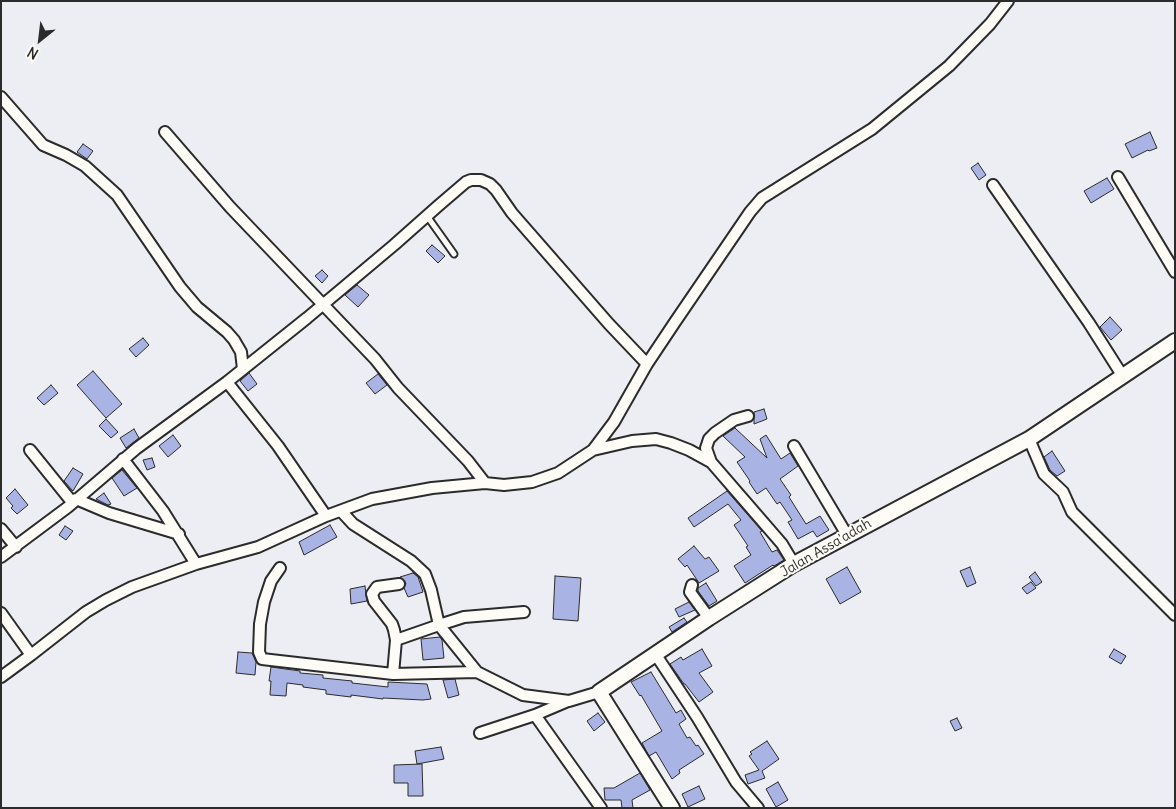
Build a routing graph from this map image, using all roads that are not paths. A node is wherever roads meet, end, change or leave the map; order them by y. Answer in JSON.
{"nodes":[{"id":1,"x":1008,"y":1,"type":"edge"},
{"id":2,"x":1,"y":97,"type":"edge"},
{"id":3,"x":165,"y":132,"type":"dead end"},
{"id":4,"x":1118,"y":177,"type":"dead end"},
{"id":5,"x":993,"y":185,"type":"dead end"},
{"id":6,"x":427,"y":216,"type":"junction"},
{"id":7,"x":454,"y":254,"type":"dead end"},
{"id":8,"x":1175,"y":272,"type":"edge"},
{"id":9,"x":322,"y":305,"type":"junction"},
{"id":10,"x":1175,"y":341,"type":"edge"},
{"id":11,"x":647,"y":364,"type":"junction"},
{"id":12,"x":243,"y":369,"type":"junction"},
{"id":13,"x":1122,"y":375,"type":"junction"},
{"id":14,"x":227,"y":382,"type":"junction"},
{"id":15,"x":748,"y":416,"type":"dead end"},
{"id":16,"x":1029,"y":440,"type":"junction"},
{"id":17,"x":794,"y":446,"type":"dead end"},
{"id":18,"x":30,"y":450,"type":"dead end"},
{"id":19,"x":593,"y":450,"type":"junction"},
{"id":20,"x":123,"y":460,"type":"junction"},
{"id":21,"x":710,"y":462,"type":"junction"},
{"id":22,"x":485,"y":483,"type":"junction"},
{"id":23,"x":74,"y":501,"type":"junction"},
{"id":24,"x":342,"y":511,"type":"junction"},
{"id":25,"x":326,"y":516,"type":"junction"},
{"id":26,"x":1,"y":529,"type":"edge"},
{"id":27,"x":179,"y":534,"type":"junction"},
{"id":28,"x":847,"y":535,"type":"junction"},
{"id":29,"x":16,"y":547,"type":"junction"},
{"id":30,"x":1,"y":557,"type":"edge"},
{"id":31,"x":196,"y":564,"type":"junction"},
{"id":32,"x":794,"y":564,"type":"junction"},
{"id":33,"x":280,"y":568,"type":"dead end"},
{"id":34,"x":399,"y":584,"type":"dead end"},
{"id":35,"x":692,"y":585,"type":"dead end"},
{"id":36,"x":524,"y":612,"type":"dead end"},
{"id":37,"x":1,"y":613,"type":"edge"},
{"id":38,"x":1175,"y":615,"type":"edge"},
{"id":39,"x":709,"y":618,"type":"junction"},
{"id":40,"x":440,"y":625,"type":"junction"},
{"id":41,"x":396,"y":640,"type":"junction"},
{"id":42,"x":31,"y":655,"type":"junction"},
{"id":43,"x":656,"y":655,"type":"junction"},
{"id":44,"x":478,"y":672,"type":"junction"},
{"id":45,"x":393,"y":674,"type":"junction"},
{"id":46,"x":1,"y":677,"type":"edge"},
{"id":47,"x":599,"y":692,"type":"junction"},
{"id":48,"x":568,"y":701,"type":"junction"},
{"id":49,"x":535,"y":716,"type":"junction"},
{"id":50,"x":480,"y":733,"type":"dead end"},
{"id":51,"x":601,"y":808,"type":"edge"},
{"id":52,"x":672,"y":808,"type":"edge"},
{"id":53,"x":758,"y":808,"type":"edge"}],
"edges":[{"from":1,"to":11,"type":"street"},
{"from":2,"to":12,"type":"street"},
{"from":3,"to":9,"type":"street"},
{"from":4,"to":8,"type":"street"},
{"from":5,"to":13,"type":"street"},
{"from":6,"to":7,"type":"lane"},
{"from":6,"to":9,"type":"street"},
{"from":6,"to":11,"type":"street"},
{"from":9,"to":12,"type":"street"},
{"from":9,"to":22,"type":"street"},
{"from":10,"to":13,"type":"street","name":"Jalan Assa'adah"},
{"from":11,"to":19,"type":"street"},
{"from":12,"to":14,"type":"street"},
{"from":13,"to":16,"type":"street","name":"Jalan Assa'adah"},
{"from":14,"to":20,"type":"street"},
{"from":14,"to":25,"type":"street"},
{"from":15,"to":21,"type":"street"},
{"from":16,"to":28,"type":"street","name":"Jalan Assa'adah"},
{"from":16,"to":38,"type":"street"},
{"from":17,"to":28,"type":"street"},
{"from":18,"to":23,"type":"street"},
{"from":19,"to":21,"type":"street"},
{"from":19,"to":22,"type":"street"},
{"from":20,"to":23,"type":"street"},
{"from":20,"to":27,"type":"street"},
{"from":21,"to":32,"type":"street"},
{"from":22,"to":24,"type":"street"},
{"from":23,"to":27,"type":"street"},
{"from":23,"to":29,"type":"street"},
{"from":24,"to":25,"type":"street"},
{"from":24,"to":40,"type":"street"},
{"from":25,"to":31,"type":"street"},
{"from":26,"to":29,"type":"street"},
{"from":27,"to":31,"type":"street"},
{"from":28,"to":32,"type":"street","name":"Jalan Assa'adah"},
{"from":29,"to":30,"type":"street"},
{"from":31,"to":42,"type":"street"},
{"from":32,"to":39,"type":"street","name":"Jalan Assa'adah"},
{"from":33,"to":45,"type":"street"},
{"from":34,"to":41,"type":"street"},
{"from":35,"to":39,"type":"street"},
{"from":36,"to":40,"type":"street"},
{"from":37,"to":42,"type":"street"},
{"from":39,"to":43,"type":"street","name":"Jalan Assa'adah"},
{"from":40,"to":41,"type":"street"},
{"from":40,"to":44,"type":"street"},
{"from":41,"to":45,"type":"street"},
{"from":42,"to":46,"type":"street"},
{"from":43,"to":47,"type":"street","name":"Jalan Assa'adah"},
{"from":43,"to":53,"type":"street"},
{"from":44,"to":45,"type":"street"},
{"from":44,"to":48,"type":"street"},
{"from":47,"to":48,"type":"street"},
{"from":47,"to":52,"type":"street"},
{"from":48,"to":49,"type":"street"},
{"from":49,"to":50,"type":"street"},
{"from":49,"to":51,"type":"street"}]}
